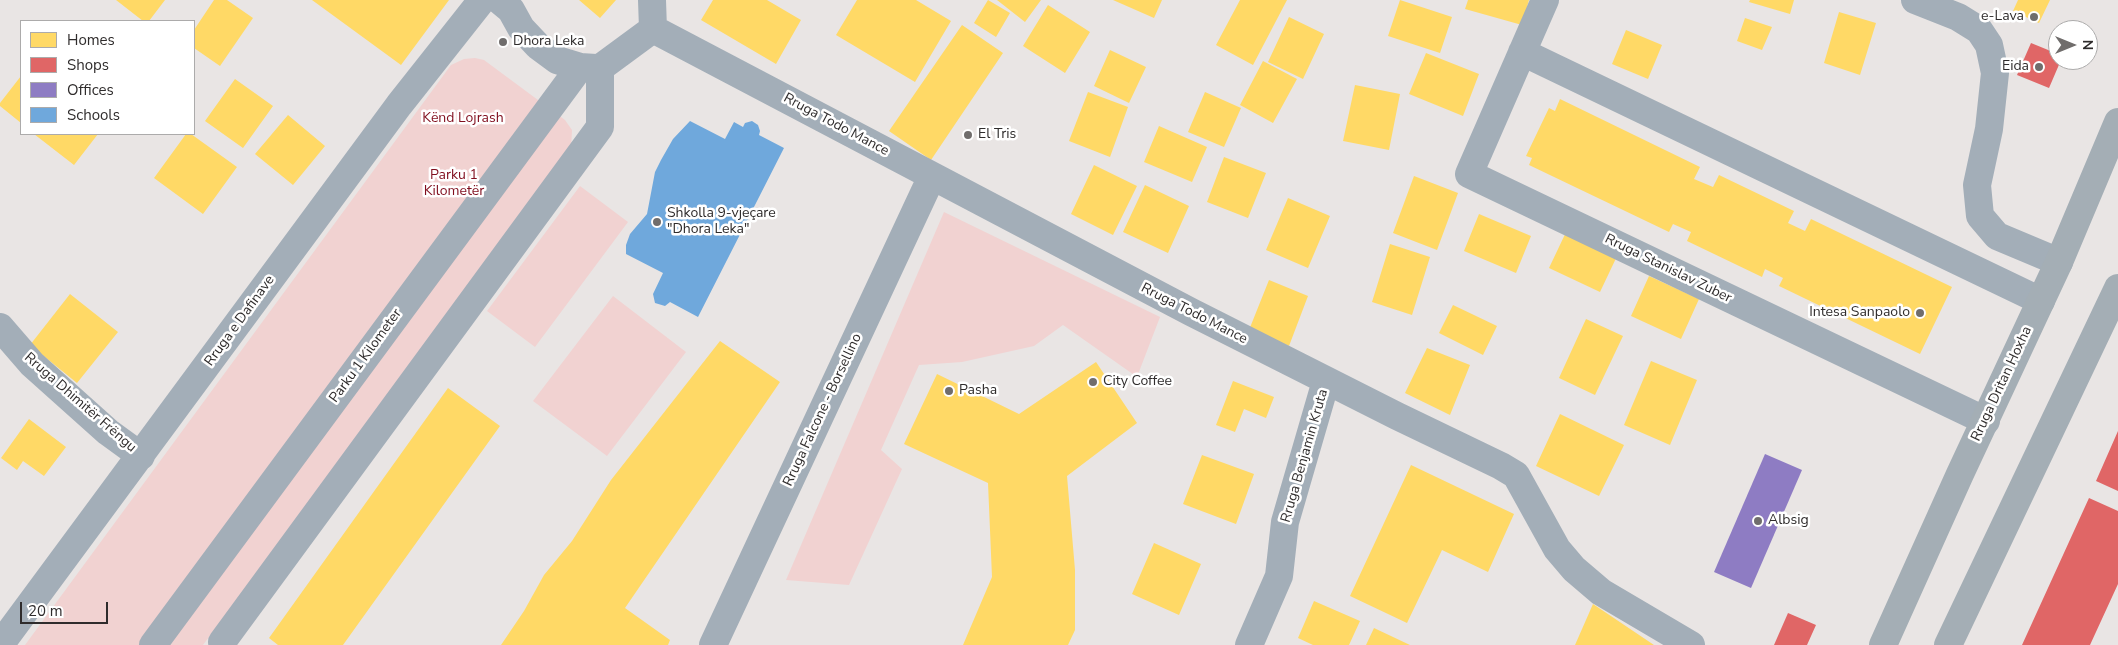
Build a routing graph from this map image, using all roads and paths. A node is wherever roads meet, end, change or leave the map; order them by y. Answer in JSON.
{"nodes":[{"id":1,"x":482,"y":0,"type":"edge"},
{"id":2,"x":499,"y":0,"type":"edge"},
{"id":3,"x":652,"y":0,"type":"edge"},
{"id":4,"x":1545,"y":0,"type":"edge"},
{"id":5,"x":1915,"y":0,"type":"edge"},
{"id":6,"x":653,"y":29,"type":"junction"},
{"id":7,"x":1522,"y":52,"type":"junction"},
{"id":8,"x":590,"y":68,"type":"junction"},
{"id":9,"x":2118,"y":122,"type":"edge"},
{"id":10,"x":932,"y":176,"type":"junction"},
{"id":11,"x":2059,"y":262,"type":"junction"},
{"id":12,"x":2116,"y":298,"type":"edge"},
{"id":13,"x":2041,"y":301,"type":"junction"},
{"id":14,"x":0,"y":327,"type":"edge"},
{"id":15,"x":1326,"y":381,"type":"junction"},
{"id":16,"x":1986,"y":421,"type":"junction"},
{"id":17,"x":140,"y":456,"type":"junction"},
{"id":18,"x":222,"y":642,"type":"dead end"},
{"id":19,"x":0,"y":645,"type":"edge"},
{"id":20,"x":153,"y":645,"type":"edge"},
{"id":21,"x":713,"y":645,"type":"edge"},
{"id":22,"x":1249,"y":645,"type":"edge"},
{"id":23,"x":1691,"y":645,"type":"edge"},
{"id":24,"x":1883,"y":645,"type":"edge"},
{"id":25,"x":1948,"y":645,"type":"edge"}],
"edges":[{"from":1,"to":17,"type":"street","name":"Rruga e Dafinave"},
{"from":2,"to":8,"type":"street"},
{"from":3,"to":6,"type":"street"},
{"from":4,"to":7,"type":"street","name":"Rruga Stanislav Zuber"},
{"from":5,"to":11,"type":"street"},
{"from":6,"to":8,"type":"street","name":"Parku 1 Kilometer"},
{"from":6,"to":10,"type":"street","name":"Rruga Todo Mance"},
{"from":7,"to":13,"type":"street"},
{"from":7,"to":16,"type":"street","name":"Rruga Stanislav Zuber"},
{"from":8,"to":18,"type":"street"},
{"from":8,"to":20,"type":"street","name":"Parku 1 Kilometer"},
{"from":9,"to":11,"type":"main road","name":"Rruga Dritan Hoxha"},
{"from":10,"to":15,"type":"street","name":"Rruga Todo Mance"},
{"from":10,"to":21,"type":"street","name":"Rruga Falcone - Borsellino"},
{"from":11,"to":13,"type":"main road","name":"Rruga Dritan Hoxha"},
{"from":12,"to":25,"type":"main road"},
{"from":13,"to":16,"type":"main road","name":"Rruga Dritan Hoxha"},
{"from":14,"to":17,"type":"street","name":"Rruga Dhimitër Frëngu"},
{"from":15,"to":22,"type":"street","name":"Rruga Benjamin Kruta"},
{"from":15,"to":23,"type":"street","name":"Rruga Todo Mance"},
{"from":16,"to":24,"type":"main road","name":"Rruga Dritan Hoxha"},
{"from":17,"to":19,"type":"street","name":"Rruga e Dafinave"}]}
